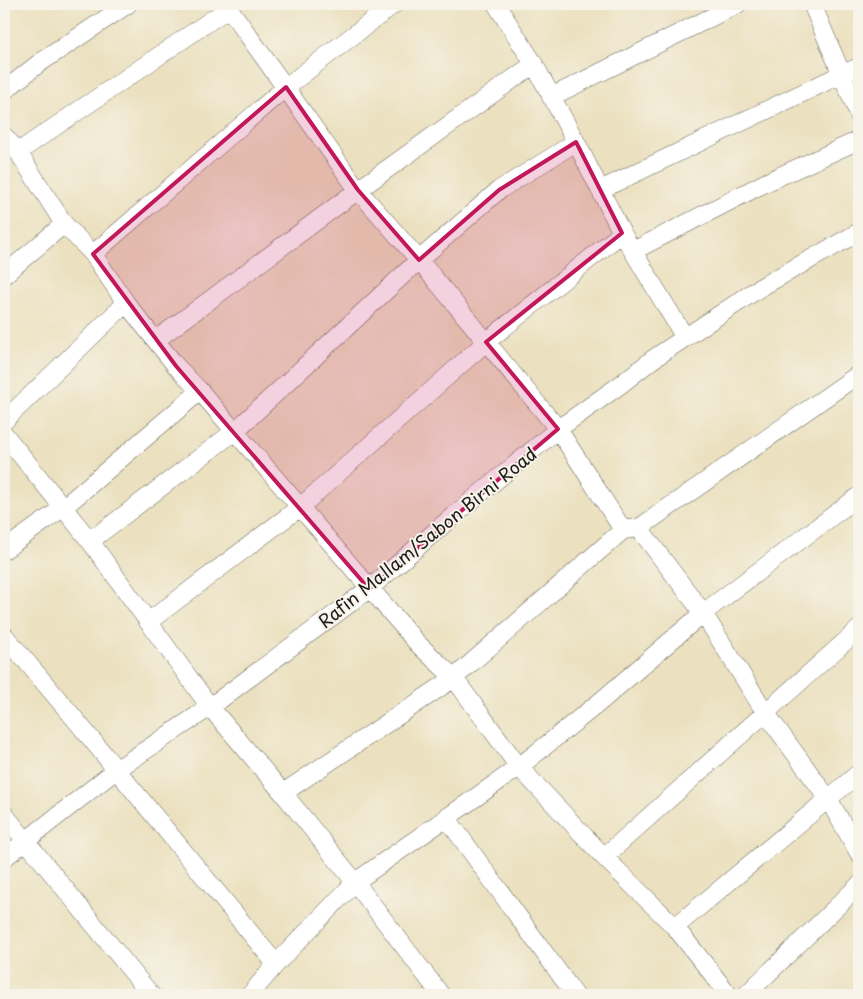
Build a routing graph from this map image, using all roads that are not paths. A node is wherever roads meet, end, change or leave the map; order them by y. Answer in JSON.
{"nodes":[{"id":1,"x":128,"y":4,"type":"edge"},
{"id":2,"x":394,"y":4,"type":"edge"},
{"id":3,"x":738,"y":4,"type":"edge"},
{"id":4,"x":812,"y":4,"type":"edge"},
{"id":5,"x":500,"y":5,"type":"edge"},
{"id":6,"x":227,"y":6,"type":"edge"},
{"id":7,"x":534,"y":64,"type":"junction"},
{"id":8,"x":859,"y":67,"type":"edge"},
{"id":9,"x":842,"y":74,"type":"junction"},
{"id":10,"x":286,"y":87,"type":"junction"},
{"id":11,"x":4,"y":91,"type":"edge"},
{"id":12,"x":551,"y":96,"type":"junction"},
{"id":13,"x":859,"y":114,"type":"edge"},
{"id":14,"x":4,"y":136,"type":"edge"},
{"id":15,"x":859,"y":140,"type":"edge"},
{"id":16,"x":576,"y":142,"type":"junction"},
{"id":17,"x":18,"y":152,"type":"junction"},
{"id":18,"x":358,"y":190,"type":"junction"},
{"id":19,"x":600,"y":190,"type":"junction"},
{"id":20,"x":64,"y":224,"type":"junction"},
{"id":21,"x":859,"y":232,"type":"edge"},
{"id":22,"x":622,"y":234,"type":"junction"},
{"id":23,"x":633,"y":251,"type":"junction"},
{"id":24,"x":93,"y":254,"type":"junction"},
{"id":25,"x":419,"y":260,"type":"junction"},
{"id":26,"x":4,"y":275,"type":"edge"},
{"id":27,"x":126,"y":303,"type":"junction"},
{"id":28,"x":684,"y":336,"type":"junction"},
{"id":29,"x":156,"y":340,"type":"junction"},
{"id":30,"x":486,"y":342,"type":"junction"},
{"id":31,"x":859,"y":374,"type":"edge"},
{"id":32,"x":200,"y":391,"type":"junction"},
{"id":33,"x":4,"y":421,"type":"edge"},
{"id":34,"x":558,"y":429,"type":"junction"},
{"id":35,"x":235,"y":431,"type":"junction"},
{"id":36,"x":4,"y":434,"type":"edge"},
{"id":37,"x":859,"y":496,"type":"edge"},
{"id":38,"x":64,"y":507,"type":"junction"},
{"id":39,"x":299,"y":508,"type":"junction"},
{"id":40,"x":631,"y":529,"type":"junction"},
{"id":41,"x":90,"y":541,"type":"junction"},
{"id":42,"x":4,"y":550,"type":"edge"},
{"id":43,"x":369,"y":588,"type":"junction"},
{"id":44,"x":702,"y":613,"type":"junction"},
{"id":45,"x":148,"y":622,"type":"junction"},
{"id":46,"x":859,"y":629,"type":"edge"},
{"id":47,"x":4,"y":635,"type":"edge"},
{"id":48,"x":454,"y":678,"type":"junction"},
{"id":49,"x":210,"y":707,"type":"junction"},
{"id":50,"x":765,"y":712,"type":"junction"},
{"id":51,"x":520,"y":767,"type":"junction"},
{"id":52,"x":116,"y":770,"type":"junction"},
{"id":53,"x":859,"y":773,"type":"edge"},
{"id":54,"x":283,"y":793,"type":"junction"},
{"id":55,"x":829,"y":800,"type":"junction"},
{"id":56,"x":4,"y":814,"type":"edge"},
{"id":57,"x":446,"y":818,"type":"junction"},
{"id":58,"x":25,"y":841,"type":"junction"},
{"id":59,"x":859,"y":853,"type":"edge"},
{"id":60,"x":604,"y":857,"type":"junction"},
{"id":61,"x":4,"y":858,"type":"edge"},
{"id":62,"x":355,"y":882,"type":"junction"},
{"id":63,"x":859,"y":885,"type":"edge"},
{"id":64,"x":675,"y":927,"type":"junction"},
{"id":65,"x":276,"y":964,"type":"junction"},
{"id":66,"x":253,"y":994,"type":"edge"},
{"id":67,"x":151,"y":995,"type":"edge"},
{"id":68,"x":441,"y":995,"type":"edge"},
{"id":69,"x":575,"y":995,"type":"edge"},
{"id":70,"x":729,"y":995,"type":"edge"},
{"id":71,"x":746,"y":995,"type":"edge"}],
"edges":[{"from":1,"to":11,"type":"street"},
{"from":2,"to":10,"type":"street"},
{"from":3,"to":12,"type":"street"},
{"from":4,"to":9,"type":"street"},
{"from":5,"to":7,"type":"street"},
{"from":6,"to":10,"type":"street"},
{"from":6,"to":17,"type":"street"},
{"from":7,"to":12,"type":"street"},
{"from":7,"to":18,"type":"street"},
{"from":8,"to":9,"type":"street"},
{"from":9,"to":13,"type":"street"},
{"from":9,"to":19,"type":"street"},
{"from":10,"to":18,"type":"street"},
{"from":10,"to":24,"type":"street"},
{"from":12,"to":16,"type":"street"},
{"from":14,"to":17,"type":"street"},
{"from":15,"to":23,"type":"street"},
{"from":16,"to":19,"type":"street"},
{"from":16,"to":25,"type":"street"},
{"from":17,"to":20,"type":"street"},
{"from":18,"to":25,"type":"street"},
{"from":18,"to":29,"type":"street"},
{"from":19,"to":22,"type":"street"},
{"from":20,"to":24,"type":"street"},
{"from":20,"to":26,"type":"street"},
{"from":21,"to":28,"type":"street","name":"Rafin Mallam/Sabon Birni Road"},
{"from":22,"to":23,"type":"street"},
{"from":22,"to":30,"type":"street"},
{"from":23,"to":28,"type":"street"},
{"from":24,"to":27,"type":"street"},
{"from":25,"to":30,"type":"street"},
{"from":25,"to":35,"type":"street"},
{"from":27,"to":29,"type":"street"},
{"from":27,"to":33,"type":"street"},
{"from":28,"to":34,"type":"street","name":"Rafin Mallam/Sabon Birni Road"},
{"from":29,"to":32,"type":"street"},
{"from":30,"to":34,"type":"street"},
{"from":30,"to":39,"type":"street"},
{"from":31,"to":40,"type":"street"},
{"from":32,"to":35,"type":"street"},
{"from":32,"to":38,"type":"street"},
{"from":34,"to":40,"type":"street"},
{"from":34,"to":43,"type":"street","name":"Rafin Mallam/Sabon Birni Road"},
{"from":35,"to":39,"type":"street"},
{"from":35,"to":41,"type":"street"},
{"from":36,"to":38,"type":"street"},
{"from":37,"to":44,"type":"street"},
{"from":38,"to":41,"type":"street"},
{"from":38,"to":42,"type":"street"},
{"from":39,"to":43,"type":"street"},
{"from":39,"to":45,"type":"street"},
{"from":40,"to":44,"type":"street"},
{"from":40,"to":48,"type":"street"},
{"from":41,"to":45,"type":"street"},
{"from":43,"to":48,"type":"street"},
{"from":43,"to":49,"type":"street","name":"Rafin Mallam/Sabon Birni Road"},
{"from":44,"to":50,"type":"street"},
{"from":44,"to":51,"type":"street"},
{"from":45,"to":49,"type":"street"},
{"from":46,"to":50,"type":"street"},
{"from":47,"to":52,"type":"street"},
{"from":48,"to":51,"type":"street"},
{"from":48,"to":54,"type":"street"},
{"from":49,"to":52,"type":"street","name":"Rafin Mallam/Sabon Birni Road"},
{"from":49,"to":54,"type":"street"},
{"from":50,"to":55,"type":"street"},
{"from":50,"to":60,"type":"street"},
{"from":51,"to":57,"type":"street"},
{"from":51,"to":60,"type":"street"},
{"from":52,"to":58,"type":"street","name":"Rafin Mallam/Sabon Birni Road"},
{"from":52,"to":65,"type":"street"},
{"from":53,"to":55,"type":"street"},
{"from":54,"to":62,"type":"street"},
{"from":55,"to":59,"type":"street"},
{"from":55,"to":64,"type":"street"},
{"from":56,"to":58,"type":"street"},
{"from":57,"to":62,"type":"street"},
{"from":57,"to":69,"type":"street"},
{"from":58,"to":61,"type":"street","name":"Rafin Mallam/Sabon Birni Road"},
{"from":58,"to":67,"type":"street"},
{"from":60,"to":64,"type":"street"},
{"from":62,"to":65,"type":"street"},
{"from":62,"to":68,"type":"street"},
{"from":63,"to":71,"type":"street"},
{"from":64,"to":70,"type":"street"},
{"from":65,"to":66,"type":"street"}]}
